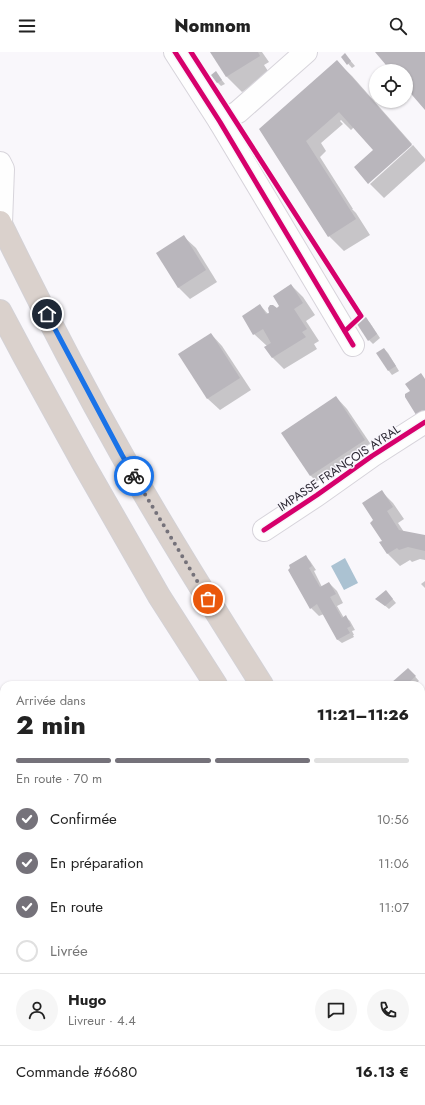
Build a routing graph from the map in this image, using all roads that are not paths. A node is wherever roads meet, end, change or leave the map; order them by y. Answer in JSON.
{"nodes":[{"id":1,"x":175,"y":52,"type":"edge"},
{"id":2,"x":306,"y":52,"type":"edge"},
{"id":3,"x":220,"y":122,"type":"junction"},
{"id":4,"x":0,"y":163,"type":"edge"},
{"id":5,"x":0,"y":223,"type":"edge"},
{"id":6,"x":0,"y":311,"type":"edge"},
{"id":7,"x":353,"y":345,"type":"dead end"},
{"id":8,"x":425,"y":422,"type":"edge"},
{"id":9,"x":264,"y":530,"type":"dead end"},
{"id":10,"x":213,"y":681,"type":"edge"},
{"id":11,"x":259,"y":681,"type":"edge"}],
"edges":[{"from":1,"to":3,"type":"street"},
{"from":2,"to":3,"type":"street"},
{"from":3,"to":7,"type":"street"},
{"from":4,"to":5,"type":"street"},
{"from":5,"to":11,"type":"highway"},
{"from":6,"to":10,"type":"highway"},
{"from":8,"to":9,"type":"street","name":"IMPASSE FRANÇOIS AYRAL"}]}
